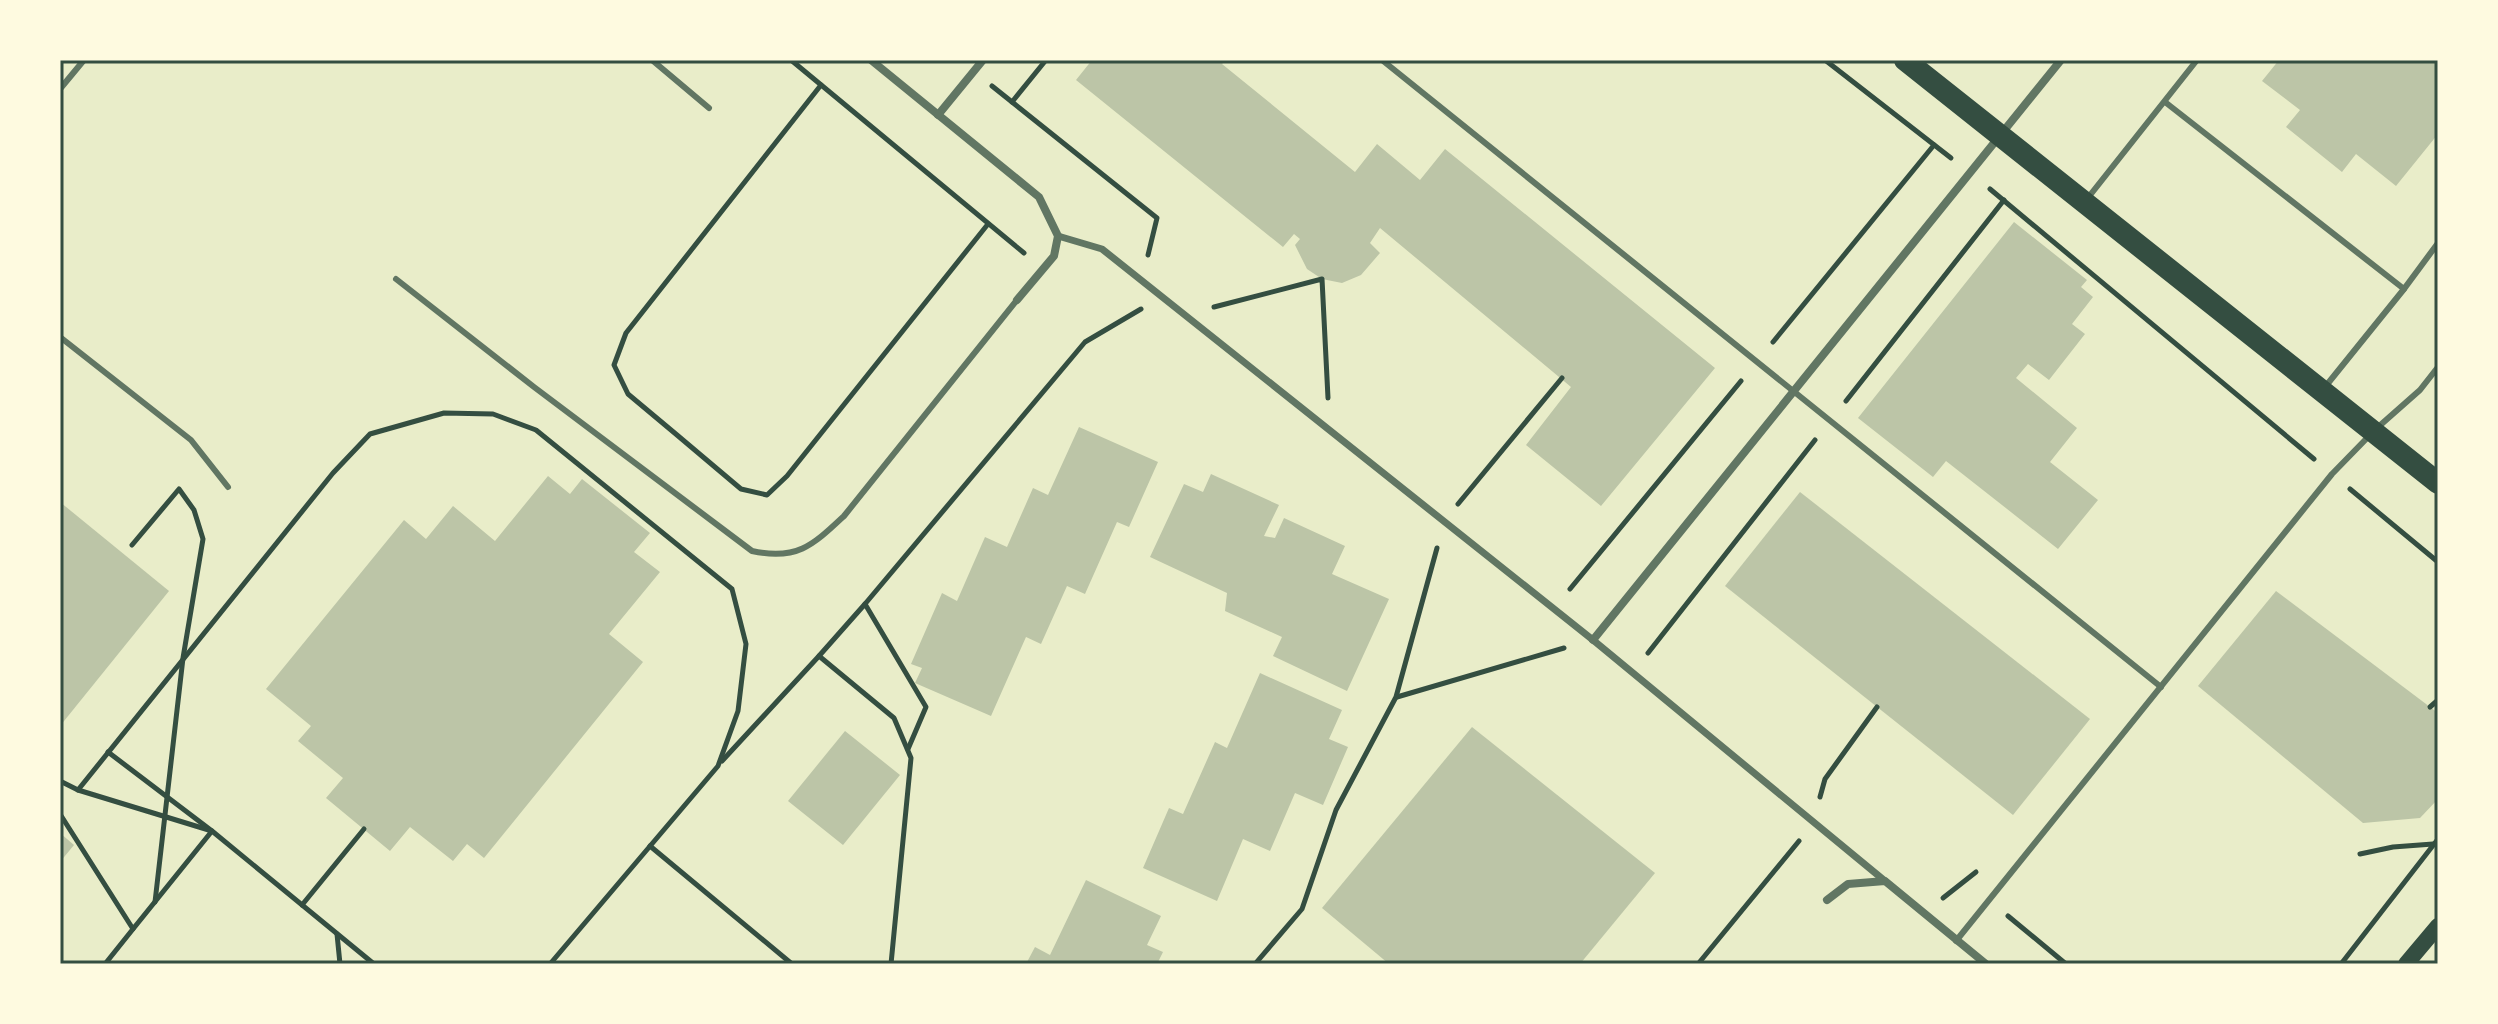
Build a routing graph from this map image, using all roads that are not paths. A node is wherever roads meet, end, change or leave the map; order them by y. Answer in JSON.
{"nodes":[{"id":1,"x":84,"y":60,"type":"edge"},
{"id":2,"x":652,"y":60,"type":"edge"},
{"id":3,"x":871,"y":60,"type":"edge"},
{"id":4,"x":983,"y":60,"type":"edge"},
{"id":5,"x":1382,"y":60,"type":"edge"},
{"id":6,"x":1905,"y":60,"type":"edge"},
{"id":7,"x":2061,"y":60,"type":"edge"},
{"id":8,"x":2197,"y":60,"type":"edge"},
{"id":9,"x":60,"y":89,"type":"edge"},
{"id":10,"x":2165,"y":102,"type":"junction"},
{"id":11,"x":709,"y":108,"type":"dead end"},
{"id":12,"x":938,"y":115,"type":"junction"},
{"id":13,"x":2000,"y":136,"type":"junction"},
{"id":14,"x":2084,"y":202,"type":"junction"},
{"id":15,"x":1058,"y":236,"type":"junction"},
{"id":16,"x":2438,"y":243,"type":"edge"},
{"id":17,"x":396,"y":279,"type":"dead end"},
{"id":18,"x":2404,"y":289,"type":"junction"},
{"id":19,"x":1017,"y":300,"type":"joint"},
{"id":20,"x":60,"y":337,"type":"edge"},
{"id":21,"x":2438,"y":367,"type":"edge"},
{"id":22,"x":2323,"y":390,"type":"junction"},
{"id":23,"x":1794,"y":392,"type":"junction"},
{"id":24,"x":2374,"y":431,"type":"junction"},
{"id":25,"x":2438,"y":483,"type":"edge"},
{"id":26,"x":228,"y":487,"type":"dead end"},
{"id":27,"x":1593,"y":640,"type":"junction"},
{"id":28,"x":2161,"y":687,"type":"junction"},
{"id":29,"x":1885,"y":881,"type":"junction"},
{"id":30,"x":1827,"y":900,"type":"dead end"},
{"id":31,"x":2438,"y":926,"type":"edge"},
{"id":32,"x":1956,"y":941,"type":"junction"},
{"id":33,"x":1986,"y":964,"type":"edge"},
{"id":34,"x":2406,"y":964,"type":"edge"}],
"edges":[{"from":1,"to":9,"type":"lane"},
{"from":2,"to":11,"type":"lane"},
{"from":3,"to":12,"type":"street"},
{"from":4,"to":12,"type":"street"},
{"from":5,"to":23,"type":"lane"},
{"from":6,"to":13,"type":"highway"},
{"from":7,"to":13,"type":"street"},
{"from":8,"to":10,"type":"lane"},
{"from":10,"to":14,"type":"lane"},
{"from":10,"to":18,"type":"lane"},
{"from":12,"to":15,"type":"street"},
{"from":13,"to":14,"type":"highway"},
{"from":13,"to":23,"type":"street"},
{"from":14,"to":22,"type":"highway"},
{"from":15,"to":19,"type":"street"},
{"from":15,"to":27,"type":"street"},
{"from":16,"to":18,"type":"lane"},
{"from":17,"to":19,"type":"lane"},
{"from":18,"to":22,"type":"lane"},
{"from":20,"to":26,"type":"lane"},
{"from":21,"to":24,"type":"lane"},
{"from":22,"to":24,"type":"highway"},
{"from":23,"to":27,"type":"street"},
{"from":23,"to":28,"type":"lane"},
{"from":24,"to":25,"type":"highway"},
{"from":24,"to":28,"type":"lane"},
{"from":27,"to":29,"type":"street"},
{"from":28,"to":32,"type":"lane"},
{"from":29,"to":30,"type":"street"},
{"from":29,"to":32,"type":"street"},
{"from":31,"to":34,"type":"main road"},
{"from":32,"to":33,"type":"street"}]}
